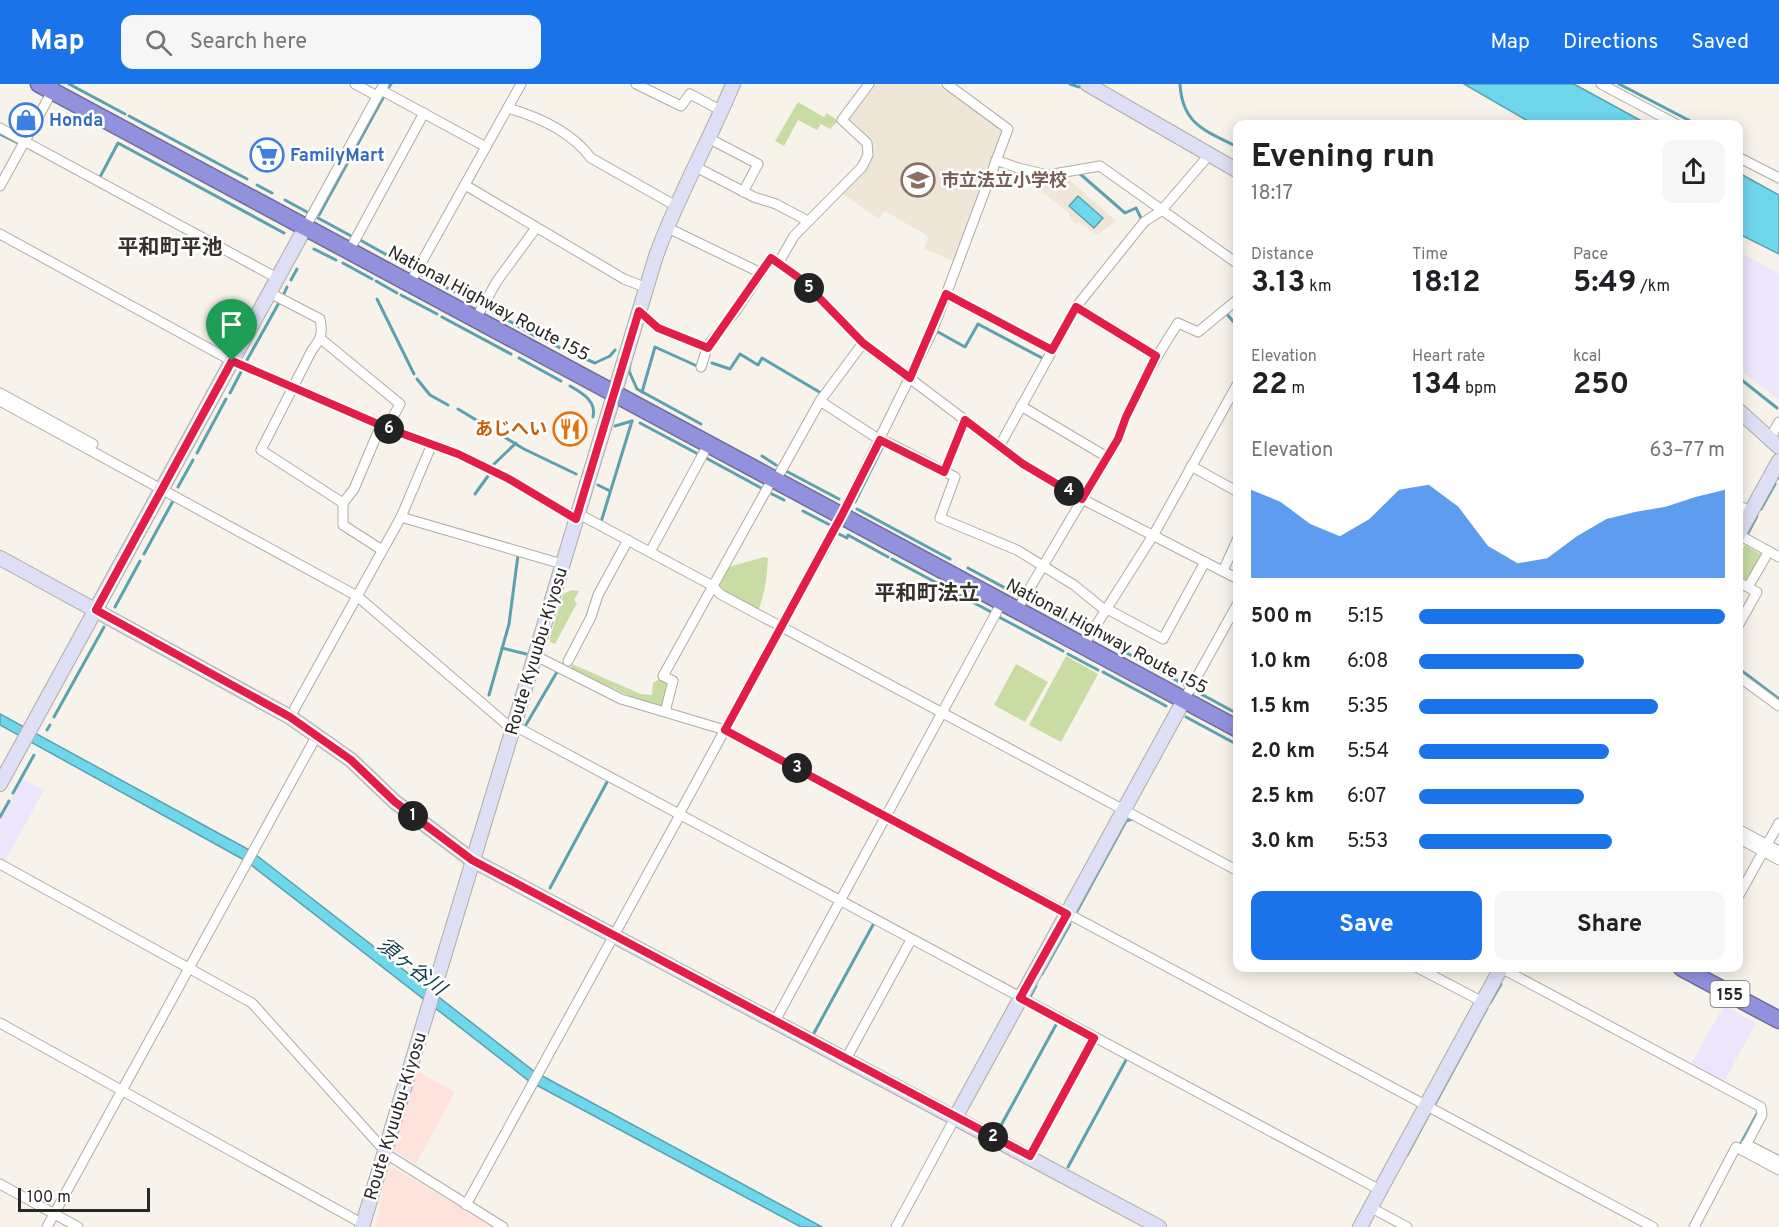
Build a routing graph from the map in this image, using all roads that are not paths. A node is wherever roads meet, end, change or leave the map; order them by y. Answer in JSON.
{"nodes":[{"id":1,"x":355,"y":84,"type":"edge"},
{"id":2,"x":521,"y":84,"type":"edge"},
{"id":3,"x":636,"y":84,"type":"edge"},
{"id":4,"x":733,"y":84,"type":"edge"},
{"id":5,"x":869,"y":84,"type":"edge"},
{"id":6,"x":947,"y":84,"type":"edge"},
{"id":7,"x":1087,"y":84,"type":"edge"},
{"id":8,"x":1601,"y":84,"type":"edge"},
{"id":9,"x":49,"y":86,"type":"edge"},
{"id":10,"x":380,"y":90,"type":"edge"},
{"id":11,"x":508,"y":108,"type":"junction"},
{"id":12,"x":722,"y":111,"type":"junction"},
{"id":13,"x":424,"y":113,"type":"junction"},
{"id":14,"x":1668,"y":120,"type":"edge"},
{"id":15,"x":0,"y":128,"type":"edge"},
{"id":16,"x":710,"y":139,"type":"junction"},
{"id":17,"x":24,"y":142,"type":"junction"},
{"id":18,"x":486,"y":147,"type":"junction"},
{"id":19,"x":1209,"y":155,"type":"junction"},
{"id":20,"x":996,"y":160,"type":"junction"},
{"id":21,"x":1743,"y":160,"type":"edge"},
{"id":22,"x":696,"y":167,"type":"junction"},
{"id":23,"x":1233,"y":168,"type":"edge"},
{"id":24,"x":1779,"y":178,"type":"edge"},
{"id":25,"x":465,"y":185,"type":"junction"},
{"id":26,"x":0,"y":186,"type":"edge"},
{"id":27,"x":743,"y":192,"type":"junction"},
{"id":28,"x":676,"y":206,"type":"junction"},
{"id":29,"x":1161,"y":211,"type":"junction"},
{"id":30,"x":808,"y":221,"type":"junction"},
{"id":31,"x":666,"y":227,"type":"junction"},
{"id":32,"x":305,"y":228,"type":"junction"},
{"id":33,"x":536,"y":228,"type":"junction"},
{"id":34,"x":0,"y":234,"type":"edge"},
{"id":35,"x":349,"y":251,"type":"junction"},
{"id":36,"x":1233,"y":261,"type":"edge"},
{"id":37,"x":779,"y":262,"type":"junction"},
{"id":38,"x":761,"y":273,"type":"junction"},
{"id":39,"x":278,"y":278,"type":"junction"},
{"id":40,"x":410,"y":283,"type":"junction"},
{"id":41,"x":647,"y":288,"type":"junction"},
{"id":42,"x":270,"y":292,"type":"junction"},
{"id":43,"x":946,"y":294,"type":"junction"},
{"id":44,"x":1233,"y":303,"type":"edge"},
{"id":45,"x":1076,"y":307,"type":"junction"},
{"id":46,"x":639,"y":311,"type":"junction"},
{"id":47,"x":476,"y":318,"type":"junction"},
{"id":48,"x":321,"y":339,"type":"junction"},
{"id":49,"x":863,"y":343,"type":"junction"},
{"id":50,"x":708,"y":348,"type":"junction"},
{"id":51,"x":1052,"y":350,"type":"junction"},
{"id":52,"x":1156,"y":356,"type":"junction"},
{"id":53,"x":232,"y":361,"type":"junction"},
{"id":54,"x":701,"y":368,"type":"dead end"},
{"id":55,"x":910,"y":378,"type":"junction"},
{"id":56,"x":294,"y":388,"type":"junction"},
{"id":57,"x":613,"y":391,"type":"junction"},
{"id":58,"x":1233,"y":392,"type":"edge"},
{"id":59,"x":0,"y":393,"type":"edge"},
{"id":60,"x":0,"y":401,"type":"edge"},
{"id":61,"x":820,"y":401,"type":"junction"},
{"id":62,"x":1021,"y":406,"type":"junction"},
{"id":63,"x":1743,"y":414,"type":"edge"},
{"id":64,"x":965,"y":420,"type":"junction"},
{"id":65,"x":1779,"y":422,"type":"edge"},
{"id":66,"x":384,"y":427,"type":"junction"},
{"id":67,"x":880,"y":440,"type":"junction"},
{"id":68,"x":1774,"y":442,"type":"edge"},
{"id":69,"x":709,"y":443,"type":"junction"},
{"id":70,"x":432,"y":444,"type":"junction"},
{"id":71,"x":999,"y":447,"type":"junction"},
{"id":72,"x":1107,"y":458,"type":"junction"},
{"id":73,"x":1779,"y":462,"type":"edge"},
{"id":74,"x":1191,"y":466,"type":"junction"},
{"id":75,"x":944,"y":472,"type":"junction"},
{"id":76,"x":775,"y":479,"type":"junction"},
{"id":77,"x":163,"y":487,"type":"junction"},
{"id":78,"x":1233,"y":489,"type":"edge"},
{"id":79,"x":1082,"y":499,"type":"junction"},
{"id":80,"x":343,"y":502,"type":"junction"},
{"id":81,"x":1743,"y":507,"type":"edge"},
{"id":82,"x":1751,"y":512,"type":"junction"},
{"id":83,"x":842,"y":515,"type":"junction"},
{"id":84,"x":576,"y":516,"type":"junction"},
{"id":85,"x":401,"y":517,"type":"junction"},
{"id":86,"x":1743,"y":527,"type":"edge"},
{"id":87,"x":1154,"y":534,"type":"junction"},
{"id":88,"x":1743,"y":537,"type":"edge"},
{"id":89,"x":628,"y":540,"type":"junction"},
{"id":90,"x":1233,"y":549,"type":"edge"},
{"id":91,"x":382,"y":550,"type":"junction"},
{"id":92,"x":1768,"y":551,"type":"junction"},
{"id":93,"x":650,"y":552,"type":"junction"},
{"id":94,"x":1779,"y":557,"type":"edge"},
{"id":95,"x":0,"y":558,"type":"edge"},
{"id":96,"x":1205,"y":562,"type":"junction"},
{"id":97,"x":562,"y":564,"type":"junction"},
{"id":98,"x":1043,"y":567,"type":"junction"},
{"id":99,"x":1223,"y":571,"type":"junction"},
{"id":100,"x":1233,"y":576,"type":"edge"},
{"id":101,"x":1743,"y":584,"type":"edge"},
{"id":102,"x":714,"y":586,"type":"junction"},
{"id":103,"x":1748,"y":587,"type":"junction"},
{"id":104,"x":357,"y":596,"type":"junction"},
{"id":105,"x":1002,"y":602,"type":"junction"},
{"id":106,"x":96,"y":610,"type":"junction"},
{"id":107,"x":1017,"y":610,"type":"junction"},
{"id":108,"x":1107,"y":610,"type":"junction"},
{"id":109,"x":1233,"y":612,"type":"edge"},
{"id":110,"x":1743,"y":617,"type":"edge"},
{"id":111,"x":782,"y":626,"type":"junction"},
{"id":112,"x":1083,"y":646,"type":"junction"},
{"id":113,"x":534,"y":655,"type":"junction"},
{"id":114,"x":568,"y":661,"type":"dead end"},
{"id":115,"x":1743,"y":680,"type":"edge"},
{"id":116,"x":1184,"y":700,"type":"junction"},
{"id":117,"x":1779,"y":706,"type":"edge"},
{"id":118,"x":665,"y":712,"type":"junction"},
{"id":119,"x":942,"y":712,"type":"junction"},
{"id":120,"x":290,"y":717,"type":"junction"},
{"id":121,"x":1233,"y":726,"type":"edge"},
{"id":122,"x":512,"y":727,"type":"junction"},
{"id":123,"x":725,"y":730,"type":"junction"},
{"id":124,"x":317,"y":735,"type":"junction"},
{"id":125,"x":0,"y":784,"type":"edge"},
{"id":126,"x":1124,"y":810,"type":"junction"},
{"id":127,"x":680,"y":815,"type":"junction"},
{"id":128,"x":886,"y":816,"type":"junction"},
{"id":129,"x":1779,"y":824,"type":"edge"},
{"id":130,"x":1743,"y":833,"type":"edge"},
{"id":131,"x":1743,"y":840,"type":"edge"},
{"id":132,"x":1765,"y":848,"type":"junction"},
{"id":133,"x":1779,"y":851,"type":"edge"},
{"id":134,"x":472,"y":860,"type":"junction"},
{"id":135,"x":1779,"y":860,"type":"edge"},
{"id":136,"x":0,"y":864,"type":"edge"},
{"id":137,"x":1233,"y":868,"type":"edge"},
{"id":138,"x":1743,"y":888,"type":"edge"},
{"id":139,"x":840,"y":901,"type":"junction"},
{"id":140,"x":1067,"y":914,"type":"junction"},
{"id":141,"x":615,"y":935,"type":"junction"},
{"id":142,"x":911,"y":940,"type":"junction"},
{"id":143,"x":189,"y":968,"type":"junction"},
{"id":144,"x":1426,"y":972,"type":"edge"},
{"id":145,"x":1499,"y":972,"type":"edge"},
{"id":146,"x":1508,"y":972,"type":"edge"},
{"id":147,"x":1695,"y":972,"type":"edge"},
{"id":148,"x":1020,"y":998,"type":"junction"},
{"id":149,"x":1483,"y":1002,"type":"junction"},
{"id":150,"x":1779,"y":1020,"type":"edge"},
{"id":151,"x":774,"y":1021,"type":"junction"},
{"id":152,"x":0,"y":1023,"type":"edge"},
{"id":153,"x":1094,"y":1038,"type":"junction"},
{"id":154,"x":846,"y":1059,"type":"junction"},
{"id":155,"x":122,"y":1091,"type":"junction"},
{"id":156,"x":1426,"y":1106,"type":"junction"},
{"id":157,"x":955,"y":1118,"type":"junction"},
{"id":158,"x":1745,"y":1147,"type":"junction"},
{"id":159,"x":383,"y":1151,"type":"junction"},
{"id":160,"x":1030,"y":1156,"type":"junction"},
{"id":161,"x":1779,"y":1161,"type":"edge"},
{"id":162,"x":1779,"y":1170,"type":"edge"},
{"id":163,"x":0,"y":1185,"type":"edge"},
{"id":164,"x":1380,"y":1190,"type":"junction"},
{"id":165,"x":466,"y":1205,"type":"junction"},
{"id":166,"x":1370,"y":1207,"type":"junction"},
{"id":167,"x":54,"y":1214,"type":"junction"},
{"id":168,"x":362,"y":1225,"type":"edge"},
{"id":169,"x":47,"y":1227,"type":"edge"},
{"id":170,"x":78,"y":1227,"type":"edge"},
{"id":171,"x":503,"y":1227,"type":"edge"},
{"id":172,"x":896,"y":1227,"type":"edge"},
{"id":173,"x":1159,"y":1227,"type":"edge"},
{"id":174,"x":1359,"y":1227,"type":"edge"},
{"id":175,"x":1407,"y":1227,"type":"edge"},
{"id":176,"x":1653,"y":1227,"type":"edge"},
{"id":177,"x":1694,"y":1227,"type":"edge"}],
"edges":[{"from":1,"to":10,"type":"street"},
{"from":2,"to":11,"type":"street"},
{"from":3,"to":12,"type":"street"},
{"from":4,"to":12,"type":"street","name":"Route Kyuubu-Kiyosu"},
{"from":5,"to":30,"type":"street"},
{"from":6,"to":20,"type":"street"},
{"from":7,"to":19,"type":"street"},
{"from":8,"to":14,"type":"street"},
{"from":9,"to":17,"type":"street"},
{"from":9,"to":32,"type":"highway","name":"National Highway Route 155"},
{"from":10,"to":13,"type":"street"},
{"from":10,"to":32,"type":"street"},
{"from":11,"to":18,"type":"street"},
{"from":11,"to":28,"type":"street"},
{"from":12,"to":16,"type":"street","name":"Route Kyuubu-Kiyosu"},
{"from":13,"to":18,"type":"street"},
{"from":13,"to":35,"type":"street"},
{"from":15,"to":17,"type":"street"},
{"from":16,"to":22,"type":"street","name":"Route Kyuubu-Kiyosu"},
{"from":16,"to":27,"type":"street"},
{"from":17,"to":26,"type":"street"},
{"from":17,"to":39,"type":"street"},
{"from":18,"to":25,"type":"street"},
{"from":19,"to":23,"type":"street"},
{"from":19,"to":29,"type":"street"},
{"from":20,"to":29,"type":"street"},
{"from":20,"to":43,"type":"street"},
{"from":21,"to":24,"type":"street"},
{"from":22,"to":27,"type":"street"},
{"from":22,"to":28,"type":"street","name":"Route Kyuubu-Kiyosu"},
{"from":25,"to":33,"type":"street"},
{"from":25,"to":40,"type":"street"},
{"from":27,"to":30,"type":"street"},
{"from":28,"to":31,"type":"street","name":"Route Kyuubu-Kiyosu"},
{"from":29,"to":36,"type":"street"},
{"from":29,"to":45,"type":"street"},
{"from":30,"to":37,"type":"street"},
{"from":31,"to":38,"type":"street"},
{"from":31,"to":41,"type":"street","name":"Route Kyuubu-Kiyosu"},
{"from":32,"to":35,"type":"highway","name":"National Highway Route 155"},
{"from":32,"to":39,"type":"street"},
{"from":33,"to":41,"type":"street"},
{"from":33,"to":47,"type":"street"},
{"from":34,"to":53,"type":"street"},
{"from":35,"to":40,"type":"highway","name":"National Highway Route 155"},
{"from":37,"to":38,"type":"street"},
{"from":37,"to":49,"type":"street"},
{"from":38,"to":50,"type":"street"},
{"from":39,"to":42,"type":"street"},
{"from":40,"to":47,"type":"highway","name":"National Highway Route 155"},
{"from":41,"to":46,"type":"street","name":"Route Kyuubu-Kiyosu"},
{"from":42,"to":48,"type":"street"},
{"from":42,"to":53,"type":"street"},
{"from":43,"to":51,"type":"street"},
{"from":43,"to":55,"type":"street"},
{"from":44,"to":52,"type":"street"},
{"from":45,"to":51,"type":"street"},
{"from":45,"to":52,"type":"street"},
{"from":46,"to":50,"type":"street"},
{"from":46,"to":57,"type":"street","name":"Route Kyuubu-Kiyosu"},
{"from":47,"to":57,"type":"highway","name":"National Highway Route 155"},
{"from":48,"to":56,"type":"street"},
{"from":48,"to":66,"type":"street"},
{"from":49,"to":55,"type":"street"},
{"from":49,"to":61,"type":"street"},
{"from":50,"to":54,"type":"street"},
{"from":51,"to":62,"type":"street"},
{"from":52,"to":72,"type":"street"},
{"from":53,"to":56,"type":"street"},
{"from":53,"to":77,"type":"street"},
{"from":55,"to":64,"type":"street"},
{"from":55,"to":67,"type":"street"},
{"from":56,"to":66,"type":"street"},
{"from":56,"to":80,"type":"street"},
{"from":57,"to":69,"type":"highway","name":"National Highway Route 155"},
{"from":57,"to":84,"type":"street","name":"Route Kyuubu-Kiyosu"},
{"from":58,"to":74,"type":"street"},
{"from":59,"to":77,"type":"street"},
{"from":60,"to":77,"type":"street"},
{"from":61,"to":67,"type":"street"},
{"from":61,"to":76,"type":"street"},
{"from":62,"to":71,"type":"street"},
{"from":62,"to":72,"type":"street"},
{"from":63,"to":68,"type":"street"},
{"from":64,"to":71,"type":"street"},
{"from":64,"to":75,"type":"street"},
{"from":65,"to":68,"type":"street"},
{"from":66,"to":70,"type":"street"},
{"from":66,"to":80,"type":"street"},
{"from":67,"to":75,"type":"street"},
{"from":67,"to":83,"type":"street"},
{"from":69,"to":76,"type":"highway","name":"National Highway Route 155"},
{"from":69,"to":93,"type":"street"},
{"from":70,"to":84,"type":"street"},
{"from":70,"to":85,"type":"street"},
{"from":71,"to":79,"type":"street"},
{"from":72,"to":79,"type":"street"},
{"from":73,"to":82,"type":"street"},
{"from":74,"to":78,"type":"street"},
{"from":74,"to":87,"type":"street"},
{"from":75,"to":98,"type":"street"},
{"from":76,"to":83,"type":"highway","name":"National Highway Route 155"},
{"from":76,"to":102,"type":"street"},
{"from":77,"to":104,"type":"street"},
{"from":77,"to":106,"type":"street"},
{"from":79,"to":87,"type":"street"},
{"from":79,"to":98,"type":"street"},
{"from":80,"to":91,"type":"street"},
{"from":81,"to":82,"type":"street"},
{"from":82,"to":86,"type":"street"},
{"from":83,"to":105,"type":"highway","name":"National Highway Route 155"},
{"from":83,"to":111,"type":"street"},
{"from":84,"to":89,"type":"street"},
{"from":84,"to":97,"type":"street","name":"Route Kyuubu-Kiyosu"},
{"from":85,"to":91,"type":"street"},
{"from":85,"to":97,"type":"street"},
{"from":87,"to":96,"type":"street"},
{"from":87,"to":108,"type":"street"},
{"from":88,"to":92,"type":"street"},
{"from":89,"to":93,"type":"street"},
{"from":89,"to":114,"type":"street"},
{"from":90,"to":99,"type":"street"},
{"from":91,"to":104,"type":"street"},
{"from":92,"to":94,"type":"street"},
{"from":92,"to":103,"type":"street"},
{"from":93,"to":102,"type":"street"},
{"from":95,"to":106,"type":"street"},
{"from":96,"to":99,"type":"street"},
{"from":96,"to":108,"type":"street"},
{"from":97,"to":113,"type":"street","name":"Route Kyuubu-Kiyosu"},
{"from":98,"to":107,"type":"street"},
{"from":98,"to":108,"type":"street"},
{"from":99,"to":100,"type":"street"},
{"from":101,"to":103,"type":"street"},
{"from":102,"to":111,"type":"street"},
{"from":102,"to":118,"type":"street"},
{"from":103,"to":110,"type":"street"},
{"from":104,"to":120,"type":"street"},
{"from":104,"to":122,"type":"street"},
{"from":105,"to":107,"type":"highway","name":"National Highway Route 155"},
{"from":105,"to":119,"type":"street"},
{"from":106,"to":120,"type":"street"},
{"from":106,"to":125,"type":"street"},
{"from":107,"to":112,"type":"highway","name":"National Highway Route 155"},
{"from":108,"to":112,"type":"street"},
{"from":109,"to":116,"type":"street"},
{"from":111,"to":119,"type":"street"},
{"from":111,"to":123,"type":"street"},
{"from":112,"to":116,"type":"highway","name":"National Highway Route 155"},
{"from":113,"to":118,"type":"street"},
{"from":113,"to":122,"type":"street","name":"Route Kyuubu-Kiyosu"},
{"from":115,"to":117,"type":"street"},
{"from":116,"to":121,"type":"highway","name":"National Highway Route 155"},
{"from":116,"to":126,"type":"street"},
{"from":118,"to":123,"type":"street"},
{"from":119,"to":126,"type":"street"},
{"from":119,"to":128,"type":"street"},
{"from":120,"to":124,"type":"street"},
{"from":122,"to":127,"type":"street"},
{"from":122,"to":134,"type":"street","name":"Route Kyuubu-Kiyosu"},
{"from":123,"to":127,"type":"street"},
{"from":123,"to":128,"type":"street"},
{"from":124,"to":134,"type":"street"},
{"from":124,"to":143,"type":"street"},
{"from":126,"to":137,"type":"street"},
{"from":126,"to":140,"type":"street"},
{"from":127,"to":139,"type":"street"},
{"from":127,"to":141,"type":"street"},
{"from":128,"to":139,"type":"street"},
{"from":128,"to":140,"type":"street"},
{"from":129,"to":132,"type":"street"},
{"from":130,"to":132,"type":"street"},
{"from":131,"to":132,"type":"street"},
{"from":132,"to":133,"type":"street"},
{"from":132,"to":135,"type":"street"},
{"from":132,"to":138,"type":"street"},
{"from":134,"to":141,"type":"street"},
{"from":134,"to":159,"type":"street","name":"Route Kyuubu-Kiyosu"},
{"from":136,"to":143,"type":"street"},
{"from":139,"to":142,"type":"street"},
{"from":139,"to":151,"type":"street"},
{"from":140,"to":148,"type":"street"},
{"from":140,"to":156,"type":"street"},
{"from":141,"to":151,"type":"street"},
{"from":141,"to":165,"type":"street"},
{"from":142,"to":148,"type":"street"},
{"from":142,"to":154,"type":"street"},
{"from":143,"to":155,"type":"street"},
{"from":143,"to":159,"type":"street"},
{"from":144,"to":149,"type":"street"},
{"from":145,"to":149,"type":"street"},
{"from":146,"to":158,"type":"street"},
{"from":147,"to":150,"type":"highway","number":"155"},
{"from":148,"to":153,"type":"street"},
{"from":148,"to":157,"type":"street"},
{"from":149,"to":156,"type":"street"},
{"from":151,"to":154,"type":"street"},
{"from":152,"to":155,"type":"street"},
{"from":153,"to":160,"type":"street"},
{"from":153,"to":164,"type":"street"},
{"from":154,"to":157,"type":"street"},
{"from":155,"to":167,"type":"street"},
{"from":155,"to":168,"type":"street"},
{"from":156,"to":164,"type":"street"},
{"from":156,"to":176,"type":"street"},
{"from":157,"to":160,"type":"street"},
{"from":157,"to":172,"type":"street"},
{"from":158,"to":161,"type":"street"},
{"from":158,"to":162,"type":"street"},
{"from":158,"to":177,"type":"street"},
{"from":159,"to":165,"type":"street"},
{"from":159,"to":168,"type":"street","name":"Route Kyuubu-Kiyosu"},
{"from":160,"to":173,"type":"street"},
{"from":163,"to":167,"type":"street"},
{"from":164,"to":166,"type":"street"},
{"from":165,"to":171,"type":"street"},
{"from":166,"to":174,"type":"street"},
{"from":166,"to":175,"type":"street"},
{"from":167,"to":169,"type":"street"},
{"from":167,"to":170,"type":"street"}]}
